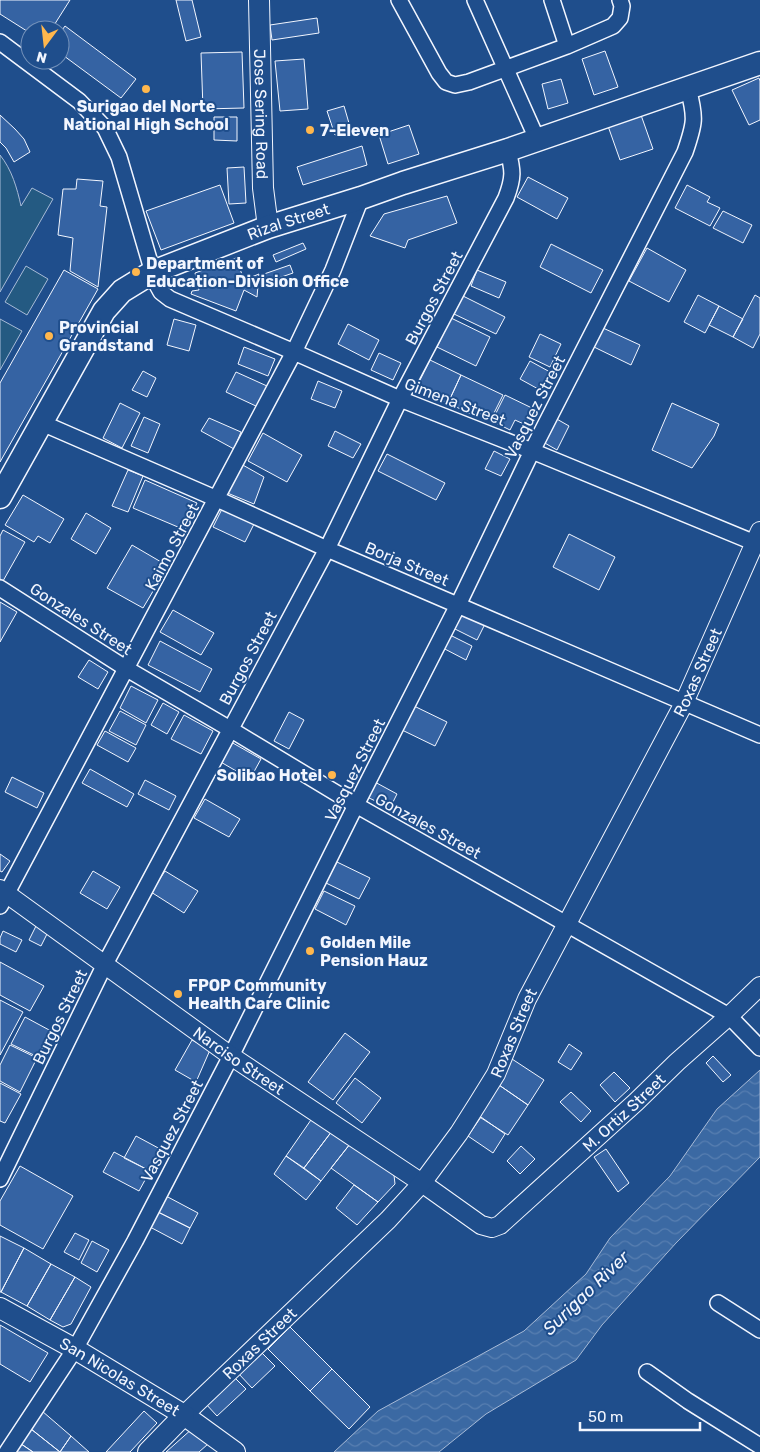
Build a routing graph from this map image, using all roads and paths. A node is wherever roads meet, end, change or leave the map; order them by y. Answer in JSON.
{"nodes":[{"id":1,"x":259,"y":0,"type":"edge"},
{"id":2,"x":399,"y":0,"type":"edge"},
{"id":3,"x":475,"y":0,"type":"edge"},
{"id":4,"x":552,"y":0,"type":"edge"},
{"id":5,"x":620,"y":0,"type":"edge"},
{"id":6,"x":0,"y":42,"type":"edge"},
{"id":7,"x":567,"y":46,"type":"junction"},
{"id":8,"x":760,"y":63,"type":"edge"},
{"id":9,"x":506,"y":70,"type":"junction"},
{"id":10,"x":688,"y":88,"type":"junction"},
{"id":11,"x":536,"y":139,"type":"junction"},
{"id":12,"x":508,"y":150,"type":"junction"},
{"id":13,"x":361,"y":198,"type":"junction"},
{"id":14,"x":268,"y":227,"type":"junction"},
{"id":15,"x":153,"y":272,"type":"junction"},
{"id":16,"x":294,"y":352,"type":"junction"},
{"id":17,"x":400,"y":400,"type":"junction"},
{"id":18,"x":42,"y":422,"type":"junction"},
{"id":19,"x":532,"y":451,"type":"junction"},
{"id":20,"x":0,"y":497,"type":"edge"},
{"id":21,"x":217,"y":499,"type":"junction"},
{"id":22,"x":758,"y":540,"type":"edge"},
{"id":23,"x":327,"y":549,"type":"junction"},
{"id":24,"x":0,"y":588,"type":"edge"},
{"id":25,"x":458,"y":605,"type":"junction"},
{"id":26,"x":126,"y":669,"type":"junction"},
{"id":27,"x":684,"y":703,"type":"junction"},
{"id":28,"x":230,"y":729,"type":"junction"},
{"id":29,"x":760,"y":735,"type":"edge"},
{"id":30,"x":356,"y":805,"type":"junction"},
{"id":31,"x":2,"y":896,"type":"edge"},
{"id":32,"x":567,"y":924,"type":"junction"},
{"id":33,"x":105,"y":964,"type":"junction"},
{"id":34,"x":760,"y":986,"type":"edge"},
{"id":35,"x":729,"y":1016,"type":"junction"},
{"id":36,"x":760,"y":1048,"type":"edge"},
{"id":37,"x":232,"y":1056,"type":"junction"},
{"id":38,"x":0,"y":1179,"type":"edge"},
{"id":39,"x":422,"y":1183,"type":"junction"},
{"id":40,"x":481,"y":1226,"type":"joint"},
{"id":41,"x":718,"y":1303,"type":"dead end"},
{"id":42,"x":0,"y":1308,"type":"edge"},
{"id":43,"x":760,"y":1330,"type":"edge"},
{"id":44,"x":75,"y":1349,"type":"junction"},
{"id":45,"x":647,"y":1372,"type":"dead end"},
{"id":46,"x":184,"y":1416,"type":"junction"},
{"id":47,"x":760,"y":1446,"type":"edge"},
{"id":48,"x":7,"y":1452,"type":"edge"},
{"id":49,"x":148,"y":1452,"type":"edge"},
{"id":50,"x":235,"y":1452,"type":"edge"}],
"edges":[{"from":1,"to":14,"type":"main road","name":"Jose Sering Road"},
{"from":2,"to":9,"type":"street"},
{"from":3,"to":9,"type":"street"},
{"from":4,"to":7,"type":"street"},
{"from":5,"to":7,"type":"street"},
{"from":6,"to":15,"type":"street","name":"Gimena Street"},
{"from":7,"to":9,"type":"street"},
{"from":8,"to":10,"type":"main road","name":"Rizal Street"},
{"from":9,"to":11,"type":"street"},
{"from":10,"to":11,"type":"main road","name":"Rizal Street"},
{"from":10,"to":19,"type":"street","name":"Vasquez Street"},
{"from":11,"to":12,"type":"main road","name":"Rizal Street"},
{"from":12,"to":13,"type":"main road","name":"Rizal Street"},
{"from":12,"to":17,"type":"street","name":"Burgos Street"},
{"from":13,"to":14,"type":"main road","name":"Rizal Street"},
{"from":13,"to":16,"type":"street","name":"Kaimo Street"},
{"from":14,"to":15,"type":"main road","name":"Rizal Street"},
{"from":15,"to":16,"type":"street","name":"Gimena Street"},
{"from":15,"to":18,"type":"main road","name":"Rizal Street"},
{"from":16,"to":17,"type":"street","name":"Gimena Street"},
{"from":16,"to":21,"type":"street","name":"Kaimo Street"},
{"from":17,"to":19,"type":"street","name":"Gimena Street"},
{"from":17,"to":23,"type":"street","name":"Burgos Street"},
{"from":18,"to":20,"type":"main road","name":"Rizal Street"},
{"from":18,"to":21,"type":"street","name":"Borja Street"},
{"from":19,"to":22,"type":"street","name":"Gimena Street"},
{"from":19,"to":25,"type":"street","name":"Vasquez Street"},
{"from":21,"to":23,"type":"street","name":"Borja Street"},
{"from":21,"to":26,"type":"street","name":"Kaimo Street"},
{"from":22,"to":27,"type":"street","name":"Roxas Street"},
{"from":23,"to":25,"type":"street","name":"Borja Street"},
{"from":23,"to":28,"type":"street","name":"Burgos Street"},
{"from":24,"to":26,"type":"street","name":"Gonzales Street"},
{"from":25,"to":27,"type":"street","name":"Borja Street"},
{"from":25,"to":30,"type":"street","name":"Vasquez Street"},
{"from":26,"to":28,"type":"street","name":"Gonzales Street"},
{"from":26,"to":31,"type":"street","name":"Kaimo Street"},
{"from":27,"to":29,"type":"street","name":"Borja Street"},
{"from":27,"to":32,"type":"street","name":"Roxas Street"},
{"from":28,"to":30,"type":"street","name":"Gonzales Street"},
{"from":28,"to":33,"type":"street","name":"Burgos Street"},
{"from":30,"to":32,"type":"street","name":"Gonzales Street"},
{"from":30,"to":37,"type":"street","name":"Vasquez Street"},
{"from":31,"to":33,"type":"street","name":"Narciso Street"},
{"from":32,"to":35,"type":"street","name":"Gonzales Street"},
{"from":32,"to":39,"type":"street","name":"Roxas Street"},
{"from":33,"to":37,"type":"street","name":"Narciso Street"},
{"from":33,"to":38,"type":"street","name":"Burgos Street"},
{"from":34,"to":35,"type":"street","name":"M. Ortiz Street"},
{"from":35,"to":36,"type":"street","name":"Gonzales Street"},
{"from":35,"to":40,"type":"street","name":"M. Ortiz Street"},
{"from":37,"to":39,"type":"street","name":"Narciso Street"},
{"from":37,"to":44,"type":"street","name":"Vasquez Street"},
{"from":39,"to":40,"type":"street","name":"Narciso Street"},
{"from":39,"to":46,"type":"street","name":"Roxas Street"},
{"from":41,"to":43,"type":"street"},
{"from":42,"to":44,"type":"main road","name":"San Nicolas Street"},
{"from":44,"to":46,"type":"main road","name":"San Nicolas Street"},
{"from":44,"to":48,"type":"street","name":"Vasquez Street"},
{"from":45,"to":47,"type":"street"},
{"from":46,"to":49,"type":"main road","name":"Roxas Street"},
{"from":46,"to":50,"type":"main road","name":"San Nicolas Street"}]}
